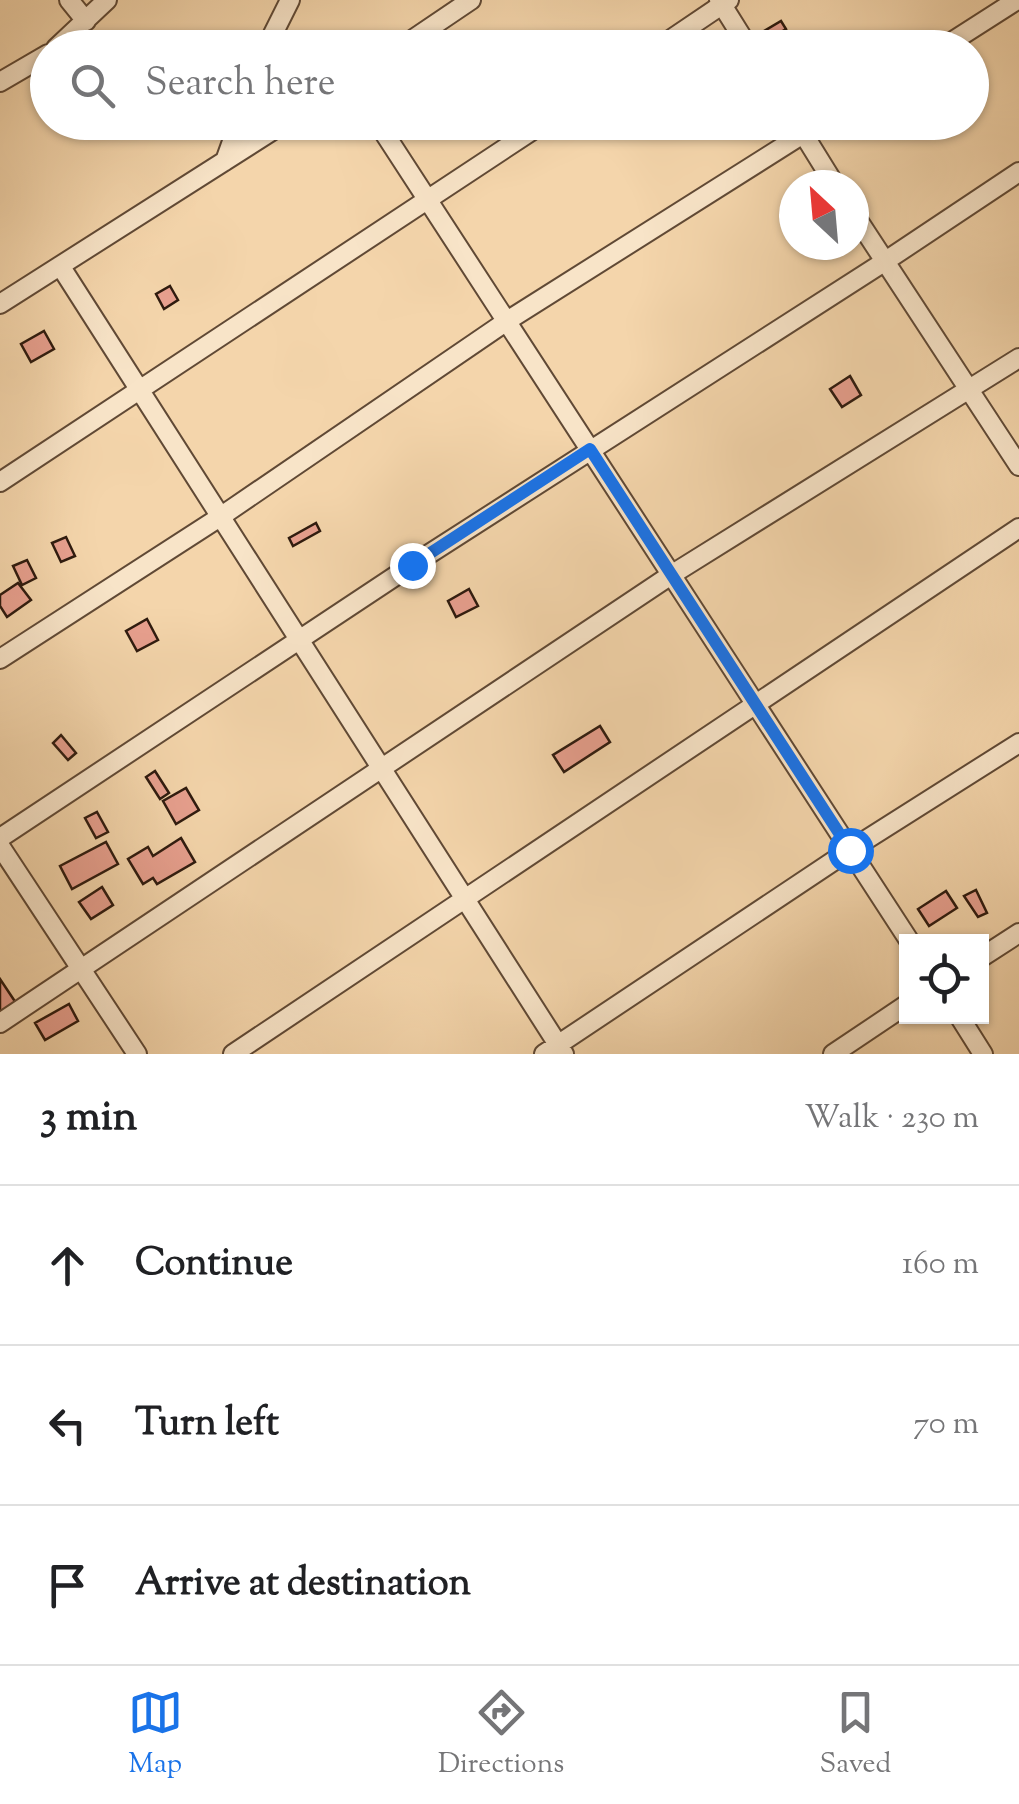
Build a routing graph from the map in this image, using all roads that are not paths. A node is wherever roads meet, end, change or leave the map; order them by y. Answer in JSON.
{"nodes":[{"id":1,"x":69,"y":0,"type":"edge"},
{"id":2,"x":106,"y":0,"type":"edge"},
{"id":3,"x":290,"y":0,"type":"edge"},
{"id":4,"x":471,"y":0,"type":"edge"},
{"id":5,"x":1017,"y":0,"type":"edge"},
{"id":6,"x":724,"y":2,"type":"edge"},
{"id":7,"x":86,"y":21,"type":"junction"},
{"id":8,"x":76,"y":30,"type":"edge"},
{"id":9,"x":275,"y":30,"type":"edge"},
{"id":10,"x":427,"y":30,"type":"edge"},
{"id":11,"x":684,"y":30,"type":"edge"},
{"id":12,"x":739,"y":30,"type":"edge"},
{"id":13,"x":970,"y":30,"type":"edge"},
{"id":14,"x":30,"y":64,"type":"edge"},
{"id":15,"x":0,"y":82,"type":"edge"},
{"id":16,"x":232,"y":140,"type":"edge"},
{"id":17,"x":258,"y":140,"type":"edge"},
{"id":18,"x":389,"y":140,"type":"edge"},
{"id":19,"x":518,"y":140,"type":"edge"},
{"id":20,"x":782,"y":140,"type":"edge"},
{"id":21,"x":808,"y":140,"type":"edge"},
{"id":22,"x":224,"y":162,"type":"junction"},
{"id":23,"x":827,"y":170,"type":"edge"},
{"id":24,"x":1019,"y":172,"type":"edge"},
{"id":25,"x":428,"y":200,"type":"junction"},
{"id":26,"x":869,"y":238,"type":"edge"},
{"id":27,"x":884,"y":262,"type":"junction"},
{"id":28,"x":61,"y":267,"type":"junction"},
{"id":29,"x":1,"y":299,"type":"edge"},
{"id":30,"x":507,"y":322,"type":"junction"},
{"id":31,"x":1019,"y":358,"type":"edge"},
{"id":32,"x":138,"y":390,"type":"junction"},
{"id":33,"x":968,"y":392,"type":"junction"},
{"id":34,"x":590,"y":449,"type":"junction"},
{"id":35,"x":1019,"y":466,"type":"edge"},
{"id":36,"x":0,"y":482,"type":"edge"},
{"id":37,"x":220,"y":517,"type":"junction"},
{"id":38,"x":1019,"y":528,"type":"edge"},
{"id":39,"x":672,"y":575,"type":"junction"},
{"id":40,"x":300,"y":642,"type":"junction"},
{"id":41,"x":0,"y":659,"type":"edge"},
{"id":42,"x":755,"y":704,"type":"junction"},
{"id":43,"x":1019,"y":743,"type":"edge"},
{"id":44,"x":382,"y":770,"type":"junction"},
{"id":45,"x":0,"y":838,"type":"edge"},
{"id":46,"x":0,"y":846,"type":"edge"},
{"id":47,"x":850,"y":850,"type":"junction"},
{"id":48,"x":464,"y":898,"type":"junction"},
{"id":49,"x":1019,"y":933,"type":"edge"},
{"id":50,"x":905,"y":934,"type":"edge"},
{"id":51,"x":989,"y":952,"type":"edge"},
{"id":52,"x":82,"y":969,"type":"junction"},
{"id":53,"x":899,"y":1010,"type":"edge"},
{"id":54,"x":0,"y":1023,"type":"edge"},
{"id":55,"x":963,"y":1024,"type":"edge"},
{"id":56,"x":555,"y":1051,"type":"edge"},
{"id":57,"x":136,"y":1054,"type":"edge"},
{"id":58,"x":233,"y":1054,"type":"edge"},
{"id":59,"x":833,"y":1054,"type":"edge"},
{"id":60,"x":983,"y":1054,"type":"edge"}],
"edges":[{"from":1,"to":7,"type":"street"},
{"from":2,"to":7,"type":"street"},
{"from":3,"to":9,"type":"street"},
{"from":4,"to":10,"type":"street"},
{"from":5,"to":13,"type":"street"},
{"from":6,"to":11,"type":"street"},
{"from":6,"to":12,"type":"street"},
{"from":7,"to":8,"type":"street"},
{"from":14,"to":15,"type":"street"},
{"from":16,"to":22,"type":"street"},
{"from":17,"to":22,"type":"street"},
{"from":18,"to":25,"type":"street"},
{"from":19,"to":25,"type":"street"},
{"from":20,"to":30,"type":"street"},
{"from":21,"to":23,"type":"street"},
{"from":22,"to":28,"type":"street"},
{"from":24,"to":27,"type":"street"},
{"from":25,"to":30,"type":"street"},
{"from":25,"to":32,"type":"street"},
{"from":26,"to":27,"type":"street"},
{"from":27,"to":33,"type":"street"},
{"from":27,"to":34,"type":"street"},
{"from":28,"to":29,"type":"street"},
{"from":28,"to":32,"type":"street"},
{"from":30,"to":34,"type":"street"},
{"from":30,"to":37,"type":"street"},
{"from":31,"to":33,"type":"street"},
{"from":32,"to":36,"type":"street"},
{"from":32,"to":37,"type":"street"},
{"from":33,"to":35,"type":"street"},
{"from":33,"to":39,"type":"street"},
{"from":34,"to":39,"type":"street"},
{"from":34,"to":40,"type":"street"},
{"from":37,"to":40,"type":"street"},
{"from":37,"to":41,"type":"street"},
{"from":38,"to":42,"type":"street"},
{"from":39,"to":42,"type":"street"},
{"from":39,"to":44,"type":"street"},
{"from":40,"to":44,"type":"street"},
{"from":40,"to":45,"type":"street"},
{"from":42,"to":47,"type":"street"},
{"from":42,"to":48,"type":"street"},
{"from":43,"to":47,"type":"street"},
{"from":44,"to":48,"type":"street"},
{"from":44,"to":52,"type":"street"},
{"from":46,"to":52,"type":"street"},
{"from":47,"to":50,"type":"street"},
{"from":47,"to":56,"type":"street"},
{"from":48,"to":56,"type":"street"},
{"from":48,"to":58,"type":"street"},
{"from":49,"to":51,"type":"street"},
{"from":52,"to":54,"type":"street"},
{"from":52,"to":57,"type":"street"},
{"from":53,"to":59,"type":"street"},
{"from":55,"to":60,"type":"street"}]}
